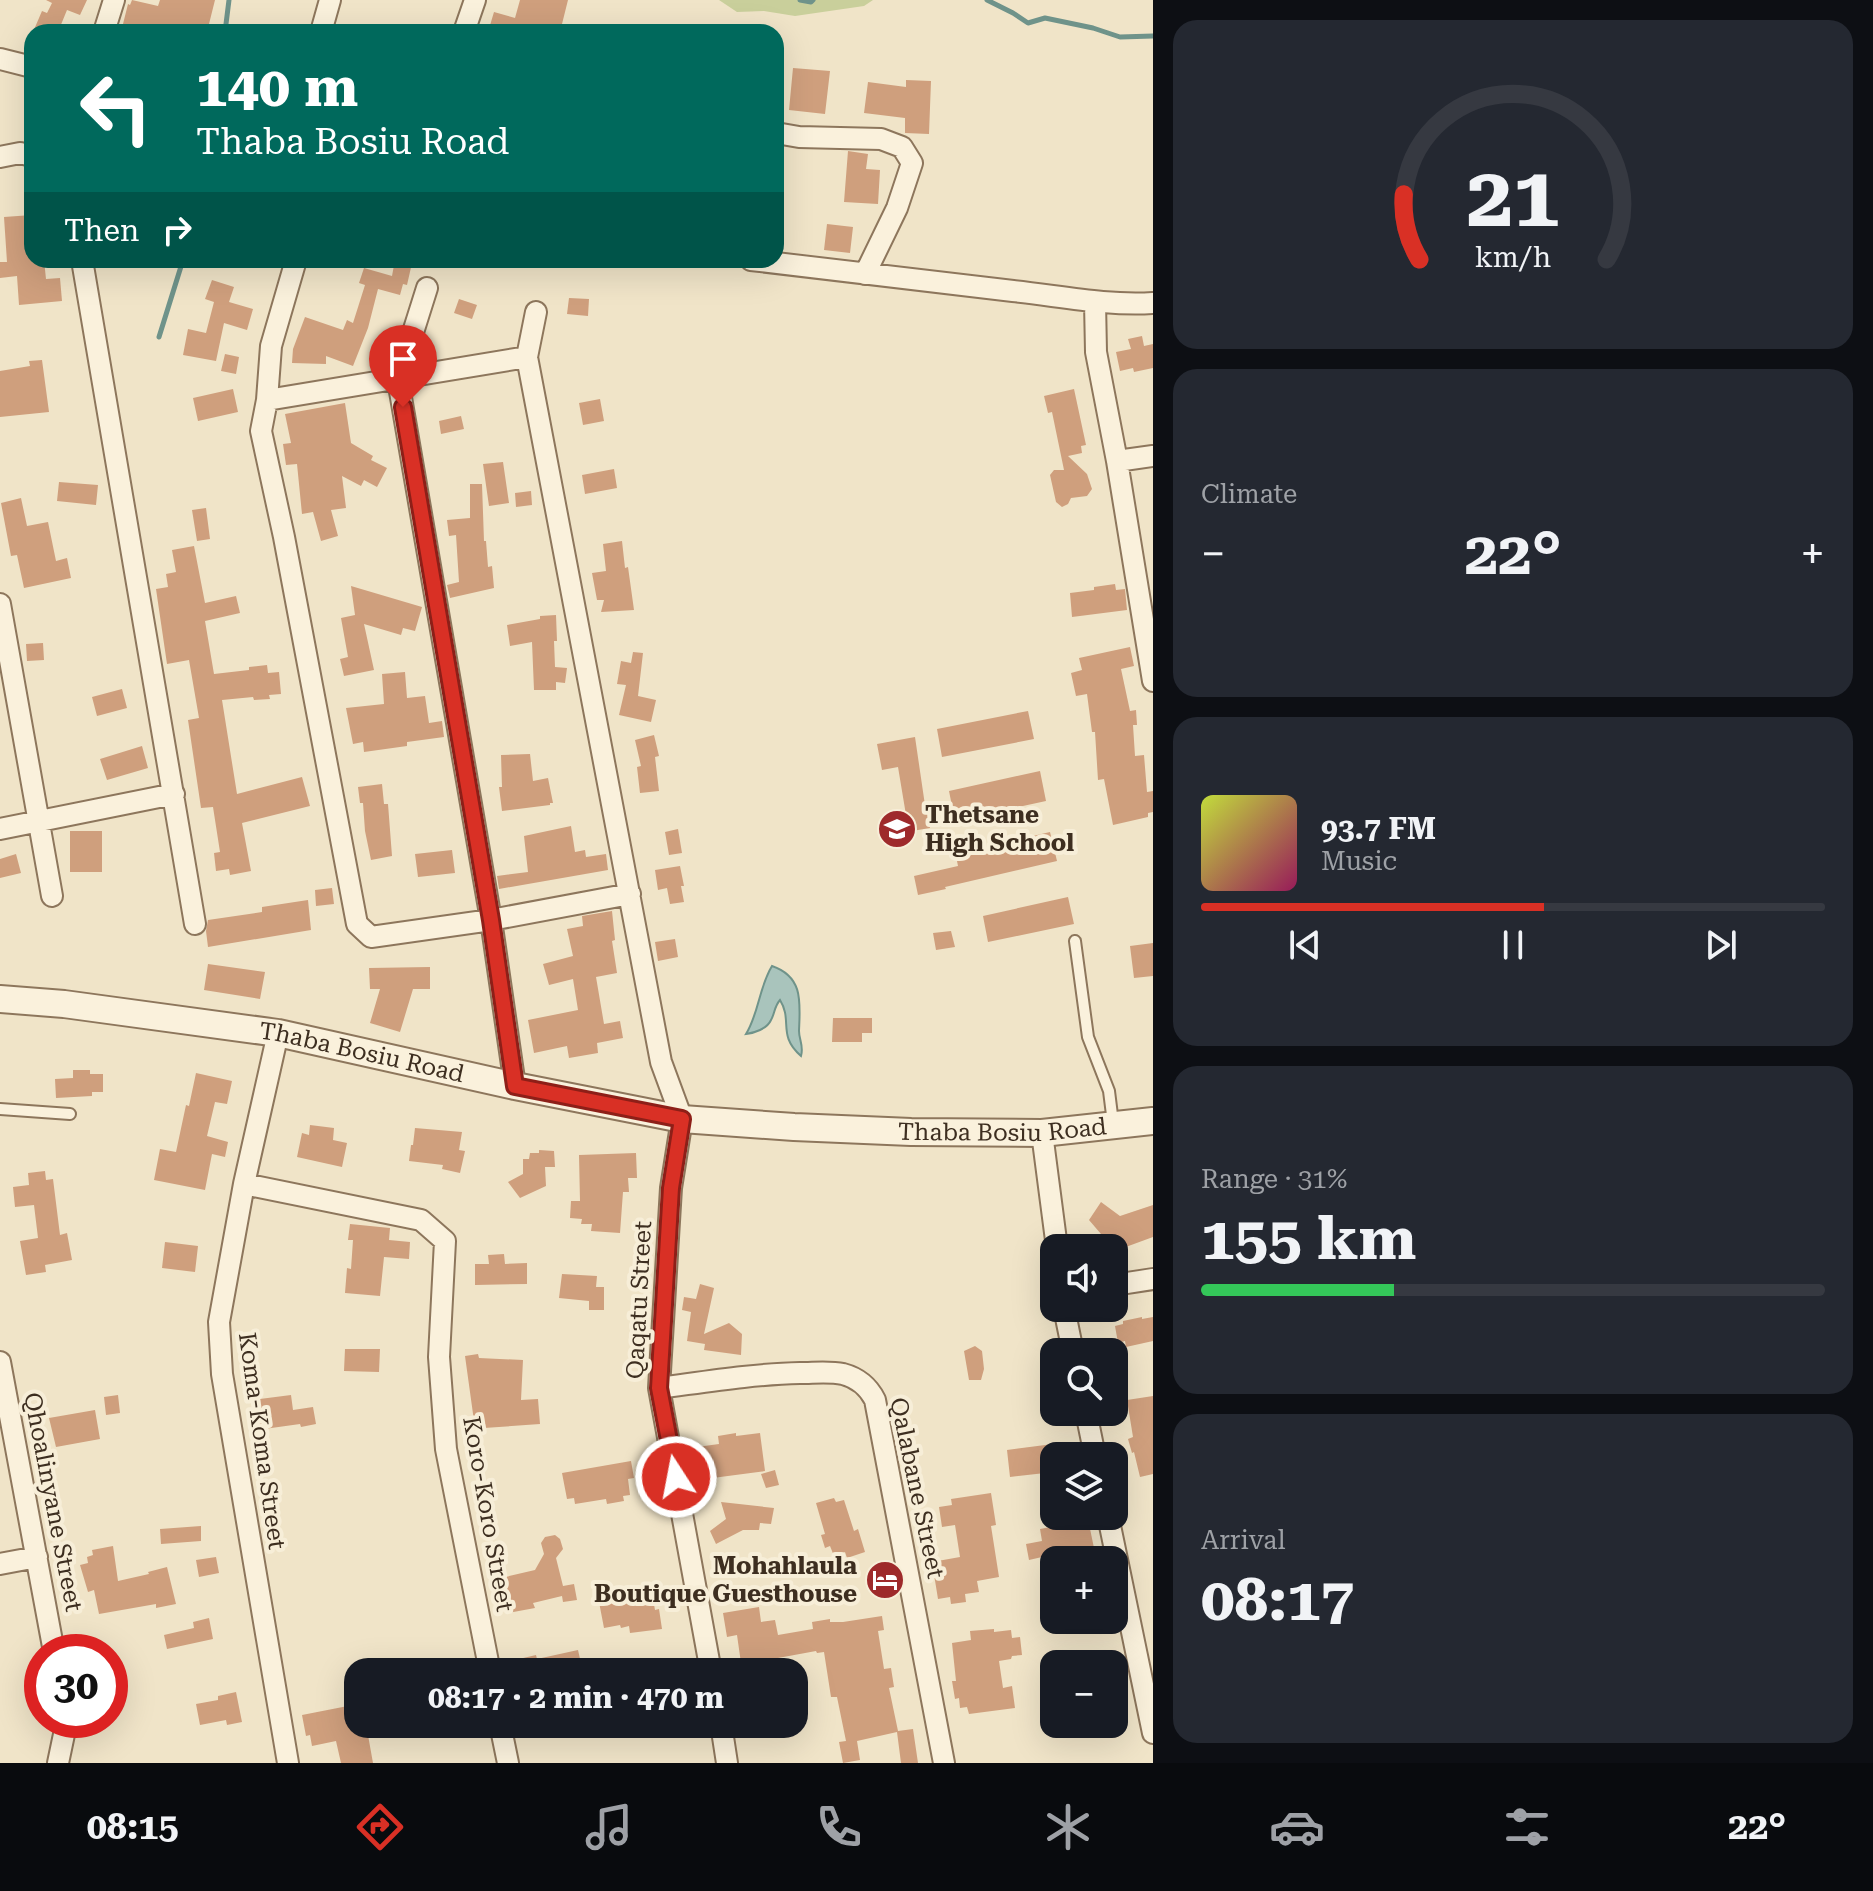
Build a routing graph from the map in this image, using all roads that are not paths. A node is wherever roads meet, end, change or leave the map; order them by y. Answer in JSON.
{"nodes":[{"id":1,"x":114,"y":0,"type":"edge"},
{"id":2,"x":330,"y":0,"type":"edge"},
{"id":3,"x":475,"y":0,"type":"edge"},
{"id":4,"x":106,"y":24,"type":"edge"},
{"id":5,"x":323,"y":24,"type":"edge"},
{"id":6,"x":467,"y":24,"type":"edge"},
{"id":7,"x":0,"y":59,"type":"edge"},
{"id":8,"x":24,"y":65,"type":"edge"},
{"id":9,"x":784,"y":134,"type":"edge"},
{"id":10,"x":24,"y":154,"type":"edge"},
{"id":11,"x":0,"y":157,"type":"edge"},
{"id":12,"x":784,"y":264,"type":"edge"},
{"id":13,"x":83,"y":268,"type":"edge"},
{"id":14,"x":294,"y":268,"type":"edge"},
{"id":15,"x":865,"y":274,"type":"junction"},
{"id":16,"x":427,"y":288,"type":"dead end"},
{"id":17,"x":1095,"y":302,"type":"junction"},
{"id":18,"x":1153,"y":303,"type":"edge"},
{"id":19,"x":536,"y":312,"type":"dead end"},
{"id":20,"x":527,"y":357,"type":"junction"},
{"id":21,"x":398,"y":380,"type":"junction"},
{"id":22,"x":267,"y":400,"type":"junction"},
{"id":23,"x":1153,"y":456,"type":"edge"},
{"id":24,"x":1117,"y":461,"type":"junction"},
{"id":25,"x":0,"y":604,"type":"edge"},
{"id":26,"x":1153,"y":681,"type":"edge"},
{"id":27,"x":174,"y":794,"type":"junction"},
{"id":28,"x":38,"y":820,"type":"junction"},
{"id":29,"x":0,"y":829,"type":"edge"},
{"id":30,"x":630,"y":894,"type":"junction"},
{"id":31,"x":52,"y":896,"type":"dead end"},
{"id":32,"x":491,"y":920,"type":"junction"},
{"id":33,"x":195,"y":924,"type":"dead end"},
{"id":34,"x":1075,"y":941,"type":"dead end"},
{"id":35,"x":0,"y":999,"type":"edge"},
{"id":36,"x":278,"y":1033,"type":"junction"},
{"id":37,"x":515,"y":1086,"type":"junction"},
{"id":38,"x":0,"y":1109,"type":"edge"},
{"id":39,"x":70,"y":1114,"type":"dead end"},
{"id":40,"x":682,"y":1119,"type":"junction"},
{"id":41,"x":1153,"y":1121,"type":"edge"},
{"id":42,"x":1113,"y":1125,"type":"junction"},
{"id":43,"x":1042,"y":1133,"type":"junction"},
{"id":44,"x":244,"y":1184,"type":"junction"},
{"id":45,"x":1055,"y":1234,"type":"edge"},
{"id":46,"x":1153,"y":1279,"type":"edge"},
{"id":47,"x":1128,"y":1283,"type":"edge"},
{"id":48,"x":0,"y":1362,"type":"edge"},
{"id":49,"x":659,"y":1388,"type":"junction"},
{"id":50,"x":1111,"y":1530,"type":"edge"},
{"id":51,"x":37,"y":1557,"type":"junction"},
{"id":52,"x":0,"y":1564,"type":"edge"},
{"id":53,"x":51,"y":1634,"type":"edge"},
{"id":54,"x":487,"y":1658,"type":"edge"},
{"id":55,"x":708,"y":1658,"type":"edge"},
{"id":56,"x":1153,"y":1733,"type":"edge"},
{"id":57,"x":63,"y":1738,"type":"edge"},
{"id":58,"x":503,"y":1738,"type":"edge"},
{"id":59,"x":723,"y":1738,"type":"edge"},
{"id":60,"x":58,"y":1763,"type":"edge"},
{"id":61,"x":288,"y":1763,"type":"edge"},
{"id":62,"x":508,"y":1763,"type":"edge"},
{"id":63,"x":727,"y":1763,"type":"edge"},
{"id":64,"x":944,"y":1763,"type":"edge"}],
"edges":[{"from":1,"to":4,"type":"street"},
{"from":2,"to":5,"type":"street"},
{"from":3,"to":6,"type":"street"},
{"from":7,"to":8,"type":"street"},
{"from":9,"to":15,"type":"street"},
{"from":10,"to":11,"type":"street"},
{"from":12,"to":15,"type":"street"},
{"from":13,"to":27,"type":"street"},
{"from":14,"to":22,"type":"street"},
{"from":15,"to":17,"type":"street"},
{"from":16,"to":21,"type":"street"},
{"from":17,"to":18,"type":"street"},
{"from":17,"to":24,"type":"street"},
{"from":19,"to":20,"type":"street"},
{"from":20,"to":21,"type":"street"},
{"from":20,"to":30,"type":"street"},
{"from":21,"to":22,"type":"street"},
{"from":21,"to":32,"type":"street"},
{"from":22,"to":32,"type":"street"},
{"from":23,"to":24,"type":"street"},
{"from":24,"to":26,"type":"street"},
{"from":25,"to":28,"type":"street"},
{"from":27,"to":28,"type":"street"},
{"from":27,"to":33,"type":"street"},
{"from":28,"to":29,"type":"street"},
{"from":28,"to":31,"type":"street"},
{"from":30,"to":32,"type":"street"},
{"from":30,"to":40,"type":"street"},
{"from":32,"to":37,"type":"street"},
{"from":34,"to":42,"type":"lane"},
{"from":35,"to":36,"type":"street","name":"Thaba Bosiu Road"},
{"from":36,"to":37,"type":"street","name":"Thaba Bosiu Road"},
{"from":36,"to":44,"type":"street","name":"Koma-Koma Street"},
{"from":37,"to":40,"type":"street","name":"Thaba Bosiu Road"},
{"from":38,"to":39,"type":"lane"},
{"from":40,"to":43,"type":"street","name":"Thaba Bosiu Road"},
{"from":40,"to":49,"type":"street","name":"Qaqatu Street"},
{"from":41,"to":42,"type":"street","name":"Thaba Bosiu Road"},
{"from":42,"to":43,"type":"street","name":"Thaba Bosiu Road"},
{"from":43,"to":45,"type":"street"},
{"from":44,"to":54,"type":"street","name":"Koro-Koro Street"},
{"from":44,"to":61,"type":"street","name":"Koma-Koma Street"},
{"from":46,"to":47,"type":"street"},
{"from":48,"to":51,"type":"street","name":"Qhoalinyane Street"},
{"from":49,"to":55,"type":"street","name":"Qaqatu Street"},
{"from":49,"to":64,"type":"street","name":"Qalabane Street"},
{"from":50,"to":56,"type":"street"},
{"from":51,"to":52,"type":"street"},
{"from":51,"to":53,"type":"street","name":"Qhoalinyane Street"},
{"from":57,"to":60,"type":"street"},
{"from":58,"to":62,"type":"street"},
{"from":59,"to":63,"type":"street"}]}
